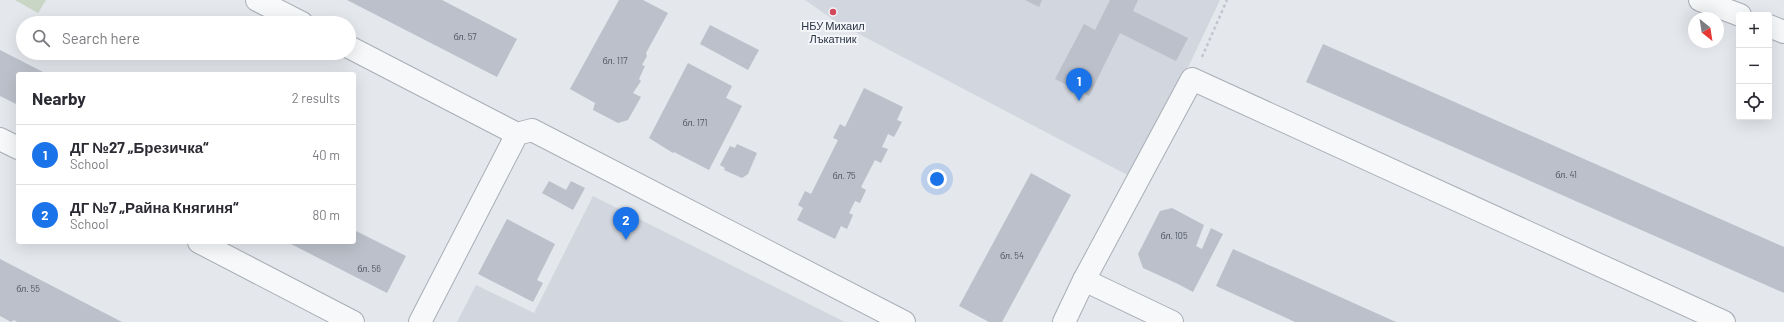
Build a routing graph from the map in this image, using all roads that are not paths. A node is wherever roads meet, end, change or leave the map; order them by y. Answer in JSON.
{"nodes":[{"id":1,"x":257,"y":0,"type":"edge"},
{"id":2,"x":1700,"y":0,"type":"edge"},
{"id":3,"x":1736,"y":14,"type":"edge"},
{"id":4,"x":288,"y":16,"type":"edge"},
{"id":5,"x":1772,"y":27,"type":"edge"},
{"id":6,"x":1784,"y":32,"type":"edge"},
{"id":7,"x":356,"y":51,"type":"edge"},
{"id":8,"x":517,"y":134,"type":"junction"},
{"id":9,"x":0,"y":139,"type":"edge"},
{"id":10,"x":16,"y":147,"type":"edge"},
{"id":11,"x":203,"y":244,"type":"edge"},
{"id":12,"x":1084,"y":280,"type":"junction"},
{"id":13,"x":353,"y":322,"type":"edge"},
{"id":14,"x":420,"y":322,"type":"edge"},
{"id":15,"x":904,"y":322,"type":"edge"},
{"id":16,"x":1064,"y":322,"type":"edge"},
{"id":17,"x":1172,"y":322,"type":"edge"},
{"id":18,"x":1724,"y":322,"type":"edge"}],
"edges":[{"from":1,"to":4,"type":"street"},
{"from":2,"to":3,"type":"street"},
{"from":5,"to":6,"type":"street"},
{"from":7,"to":8,"type":"street"},
{"from":8,"to":14,"type":"street"},
{"from":8,"to":15,"type":"street"},
{"from":9,"to":10,"type":"street"},
{"from":11,"to":13,"type":"street"},
{"from":12,"to":16,"type":"street"},
{"from":12,"to":17,"type":"street"},
{"from":12,"to":18,"type":"street"}]}
